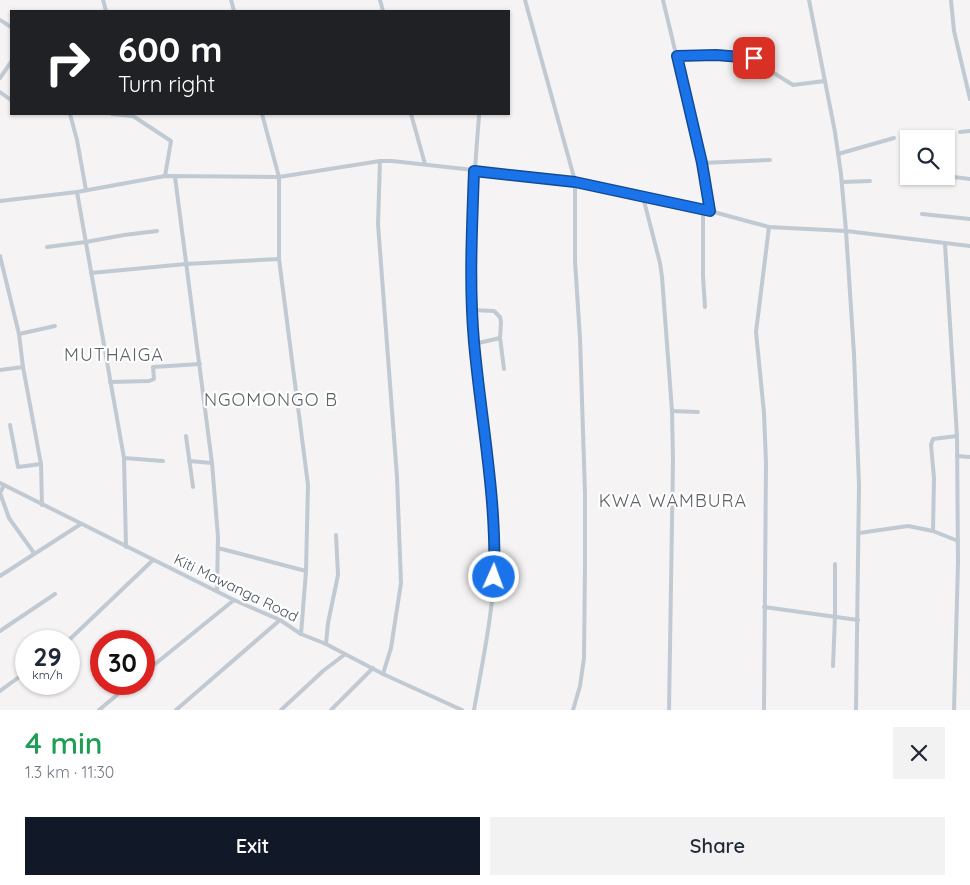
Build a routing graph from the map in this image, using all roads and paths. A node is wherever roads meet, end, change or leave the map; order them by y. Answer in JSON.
{"nodes":[{"id":1,"x":525,"y":0,"type":"edge"},
{"id":2,"x":663,"y":0,"type":"edge"},
{"id":3,"x":808,"y":0,"type":"edge"},
{"id":4,"x":951,"y":0,"type":"edge"},
{"id":5,"x":2,"y":21,"type":"edge"},
{"id":6,"x":0,"y":27,"type":"edge"},
{"id":7,"x":677,"y":56,"type":"junction"},
{"id":8,"x":10,"y":63,"type":"edge"},
{"id":9,"x":0,"y":78,"type":"edge"},
{"id":10,"x":824,"y":81,"type":"junction"},
{"id":11,"x":970,"y":99,"type":"edge"},
{"id":12,"x":70,"y":115,"type":"edge"},
{"id":13,"x":133,"y":115,"type":"edge"},
{"id":14,"x":262,"y":115,"type":"edge"},
{"id":15,"x":411,"y":115,"type":"edge"},
{"id":16,"x":479,"y":116,"type":"dead end"},
{"id":17,"x":970,"y":131,"type":"edge"},
{"id":18,"x":960,"y":132,"type":"dead end"},
{"id":19,"x":894,"y":138,"type":"dead end"},
{"id":20,"x":838,"y":154,"type":"junction"},
{"id":21,"x":770,"y":160,"type":"dead end"},
{"id":22,"x":380,"y":161,"type":"junction"},
{"id":23,"x":702,"y":163,"type":"junction"},
{"id":24,"x":425,"y":164,"type":"junction"},
{"id":25,"x":474,"y":171,"type":"junction"},
{"id":26,"x":166,"y":176,"type":"junction"},
{"id":27,"x":174,"y":177,"type":"junction"},
{"id":28,"x":279,"y":177,"type":"junction"},
{"id":29,"x":955,"y":177,"type":"edge"},
{"id":30,"x":970,"y":179,"type":"edge"},
{"id":31,"x":870,"y":181,"type":"dead end"},
{"id":32,"x":575,"y":182,"type":"junction"},
{"id":33,"x":842,"y":182,"type":"junction"},
{"id":34,"x":86,"y":190,"type":"junction"},
{"id":35,"x":77,"y":192,"type":"junction"},
{"id":36,"x":643,"y":197,"type":"junction"},
{"id":37,"x":0,"y":201,"type":"edge"},
{"id":38,"x":703,"y":210,"type":"junction"},
{"id":39,"x":710,"y":211,"type":"junction"},
{"id":40,"x":922,"y":214,"type":"dead end"},
{"id":41,"x":970,"y":219,"type":"edge"},
{"id":42,"x":769,"y":227,"type":"junction"},
{"id":43,"x":157,"y":231,"type":"dead end"},
{"id":44,"x":846,"y":231,"type":"junction"},
{"id":45,"x":86,"y":242,"type":"junction"},
{"id":46,"x":945,"y":244,"type":"junction"},
{"id":47,"x":970,"y":246,"type":"edge"},
{"id":48,"x":47,"y":247,"type":"dead end"},
{"id":49,"x":0,"y":256,"type":"edge"},
{"id":50,"x":280,"y":259,"type":"junction"},
{"id":51,"x":186,"y":264,"type":"junction"},
{"id":52,"x":91,"y":273,"type":"junction"},
{"id":53,"x":705,"y":307,"type":"dead end"},
{"id":54,"x":472,"y":310,"type":"junction"},
{"id":55,"x":55,"y":326,"type":"dead end"},
{"id":56,"x":19,"y":334,"type":"junction"},
{"id":57,"x":500,"y":338,"type":"junction"},
{"id":58,"x":474,"y":344,"type":"junction"},
{"id":59,"x":200,"y":364,"type":"junction"},
{"id":60,"x":23,"y":367,"type":"junction"},
{"id":61,"x":504,"y":369,"type":"dead end"},
{"id":62,"x":0,"y":370,"type":"edge"},
{"id":63,"x":110,"y":382,"type":"junction"},
{"id":64,"x":672,"y":412,"type":"junction"},
{"id":65,"x":698,"y":412,"type":"dead end"},
{"id":66,"x":10,"y":425,"type":"dead end"},
{"id":67,"x":186,"y":436,"type":"dead end"},
{"id":68,"x":957,"y":436,"type":"junction"},
{"id":69,"x":956,"y":456,"type":"junction"},
{"id":70,"x":970,"y":457,"type":"edge"},
{"id":71,"x":124,"y":458,"type":"junction"},
{"id":72,"x":163,"y":461,"type":"dead end"},
{"id":73,"x":189,"y":461,"type":"junction"},
{"id":74,"x":212,"y":463,"type":"junction"},
{"id":75,"x":41,"y":464,"type":"junction"},
{"id":76,"x":2,"y":484,"type":"edge"},
{"id":77,"x":193,"y":487,"type":"dead end"},
{"id":78,"x":42,"y":506,"type":"junction"},
{"id":79,"x":81,"y":524,"type":"junction"},
{"id":80,"x":933,"y":531,"type":"junction"},
{"id":81,"x":859,"y":533,"type":"junction"},
{"id":82,"x":336,"y":535,"type":"dead end"},
{"id":83,"x":958,"y":541,"type":"junction"},
{"id":84,"x":126,"y":547,"type":"junction"},
{"id":85,"x":218,"y":548,"type":"junction"},
{"id":86,"x":34,"y":553,"type":"junction"},
{"id":87,"x":153,"y":560,"type":"junction"},
{"id":88,"x":835,"y":564,"type":"dead end"},
{"id":89,"x":306,"y":571,"type":"junction"},
{"id":90,"x":0,"y":576,"type":"edge"},
{"id":91,"x":217,"y":591,"type":"junction"},
{"id":92,"x":55,"y":594,"type":"dead end"},
{"id":93,"x":234,"y":600,"type":"junction"},
{"id":94,"x":764,"y":607,"type":"junction"},
{"id":95,"x":835,"y":616,"type":"junction"},
{"id":96,"x":280,"y":620,"type":"junction"},
{"id":97,"x":858,"y":620,"type":"junction"},
{"id":98,"x":80,"y":630,"type":"edge"},
{"id":99,"x":0,"y":632,"type":"edge"},
{"id":100,"x":301,"y":634,"type":"junction"},
{"id":101,"x":326,"y":644,"type":"junction"},
{"id":102,"x":344,"y":654,"type":"junction"},
{"id":103,"x":155,"y":664,"type":"edge"},
{"id":104,"x":832,"y":666,"type":"dead end"},
{"id":105,"x":373,"y":668,"type":"junction"},
{"id":106,"x":383,"y":674,"type":"junction"},
{"id":107,"x":15,"y":680,"type":"edge"},
{"id":108,"x":0,"y":691,"type":"edge"},
{"id":109,"x":117,"y":695,"type":"edge"},
{"id":110,"x":99,"y":710,"type":"edge"},
{"id":111,"x":176,"y":710,"type":"edge"},
{"id":112,"x":281,"y":710,"type":"edge"},
{"id":113,"x":331,"y":710,"type":"edge"},
{"id":114,"x":462,"y":710,"type":"edge"},
{"id":115,"x":474,"y":710,"type":"edge"},
{"id":116,"x":573,"y":710,"type":"edge"},
{"id":117,"x":669,"y":710,"type":"edge"},
{"id":118,"x":764,"y":710,"type":"edge"},
{"id":119,"x":856,"y":710,"type":"edge"},
{"id":120,"x":954,"y":710,"type":"edge"}],
"edges":[{"from":1,"to":32,"type":"street"},
{"from":2,"to":7,"type":"street"},
{"from":3,"to":10,"type":"street"},
{"from":4,"to":11,"type":"street"},
{"from":5,"to":6,"type":"street"},
{"from":7,"to":10,"type":"street"},
{"from":7,"to":23,"type":"street"},
{"from":8,"to":9,"type":"street"},
{"from":10,"to":20,"type":"street"},
{"from":12,"to":34,"type":"street"},
{"from":13,"to":26,"type":"street"},
{"from":14,"to":28,"type":"street"},
{"from":15,"to":24,"type":"street"},
{"from":16,"to":25,"type":"street"},
{"from":17,"to":18,"type":"street"},
{"from":19,"to":20,"type":"street"},
{"from":20,"to":33,"type":"street"},
{"from":21,"to":23,"type":"street"},
{"from":22,"to":24,"type":"street"},
{"from":22,"to":28,"type":"street"},
{"from":22,"to":106,"type":"street"},
{"from":23,"to":39,"type":"street"},
{"from":24,"to":25,"type":"street"},
{"from":25,"to":32,"type":"street"},
{"from":25,"to":54,"type":"street"},
{"from":26,"to":27,"type":"street"},
{"from":26,"to":34,"type":"street"},
{"from":27,"to":28,"type":"street"},
{"from":27,"to":51,"type":"street"},
{"from":28,"to":50,"type":"street"},
{"from":29,"to":30,"type":"street"},
{"from":31,"to":33,"type":"street"},
{"from":32,"to":36,"type":"street"},
{"from":32,"to":116,"type":"street"},
{"from":33,"to":44,"type":"street"},
{"from":34,"to":35,"type":"street"},
{"from":35,"to":37,"type":"street"},
{"from":35,"to":45,"type":"street"},
{"from":36,"to":38,"type":"street"},
{"from":36,"to":64,"type":"street"},
{"from":38,"to":39,"type":"street"},
{"from":38,"to":53,"type":"street"},
{"from":39,"to":42,"type":"street"},
{"from":40,"to":41,"type":"street"},
{"from":42,"to":44,"type":"street"},
{"from":42,"to":94,"type":"street"},
{"from":43,"to":45,"type":"street"},
{"from":44,"to":46,"type":"street"},
{"from":44,"to":81,"type":"street"},
{"from":45,"to":48,"type":"street"},
{"from":45,"to":52,"type":"street"},
{"from":46,"to":47,"type":"street"},
{"from":46,"to":68,"type":"street"},
{"from":49,"to":56,"type":"street"},
{"from":50,"to":51,"type":"street"},
{"from":50,"to":89,"type":"street"},
{"from":51,"to":52,"type":"street"},
{"from":51,"to":59,"type":"street"},
{"from":52,"to":63,"type":"street"},
{"from":54,"to":57,"type":"street"},
{"from":54,"to":58,"type":"street"},
{"from":55,"to":56,"type":"street"},
{"from":56,"to":60,"type":"street"},
{"from":57,"to":58,"type":"street"},
{"from":57,"to":61,"type":"street"},
{"from":58,"to":115,"type":"street"},
{"from":59,"to":63,"type":"street"},
{"from":59,"to":74,"type":"street"},
{"from":60,"to":62,"type":"street"},
{"from":60,"to":75,"type":"street"},
{"from":63,"to":71,"type":"street"},
{"from":64,"to":65,"type":"street"},
{"from":64,"to":117,"type":"street"},
{"from":66,"to":75,"type":"street"},
{"from":67,"to":73,"type":"street"},
{"from":68,"to":69,"type":"street"},
{"from":68,"to":80,"type":"street"},
{"from":69,"to":70,"type":"street"},
{"from":69,"to":83,"type":"street"},
{"from":71,"to":72,"type":"street"},
{"from":71,"to":84,"type":"street"},
{"from":73,"to":74,"type":"street"},
{"from":73,"to":77,"type":"street"},
{"from":74,"to":85,"type":"street"},
{"from":75,"to":78,"type":"street"},
{"from":76,"to":78,"type":"street","name":"Kiti Mawanga Road"},
{"from":76,"to":86,"type":"street"},
{"from":78,"to":79,"type":"street","name":"Kiti Mawanga Road"},
{"from":79,"to":84,"type":"street","name":"Kiti Mawanga Road"},
{"from":79,"to":86,"type":"street"},
{"from":80,"to":81,"type":"street"},
{"from":80,"to":83,"type":"street"},
{"from":81,"to":97,"type":"street"},
{"from":82,"to":101,"type":"street"},
{"from":83,"to":120,"type":"street"},
{"from":84,"to":87,"type":"street","name":"Kiti Mawanga Road"},
{"from":85,"to":89,"type":"street"},
{"from":85,"to":91,"type":"street"},
{"from":86,"to":90,"type":"street"},
{"from":87,"to":91,"type":"street","name":"Kiti Mawanga Road"},
{"from":87,"to":98,"type":"street"},
{"from":88,"to":95,"type":"street"},
{"from":89,"to":100,"type":"street"},
{"from":91,"to":93,"type":"street","name":"Kiti Mawanga Road"},
{"from":92,"to":99,"type":"street"},
{"from":93,"to":96,"type":"street","name":"Kiti Mawanga Road"},
{"from":93,"to":103,"type":"street"},
{"from":94,"to":95,"type":"street"},
{"from":94,"to":118,"type":"street"},
{"from":95,"to":97,"type":"street"},
{"from":95,"to":104,"type":"street"},
{"from":96,"to":100,"type":"street","name":"Kiti Mawanga Road"},
{"from":96,"to":111,"type":"street"},
{"from":97,"to":119,"type":"street"},
{"from":100,"to":101,"type":"street","name":"Kiti Mawanga Road"},
{"from":101,"to":102,"type":"street","name":"Kiti Mawanga Road"},
{"from":102,"to":105,"type":"street","name":"Kiti Mawanga Road"},
{"from":102,"to":112,"type":"street"},
{"from":105,"to":106,"type":"street","name":"Kiti Mawanga Road"},
{"from":105,"to":113,"type":"street"},
{"from":106,"to":114,"type":"street","name":"Kiti Mawanga Road"},
{"from":107,"to":108,"type":"street"},
{"from":109,"to":110,"type":"street"}]}
